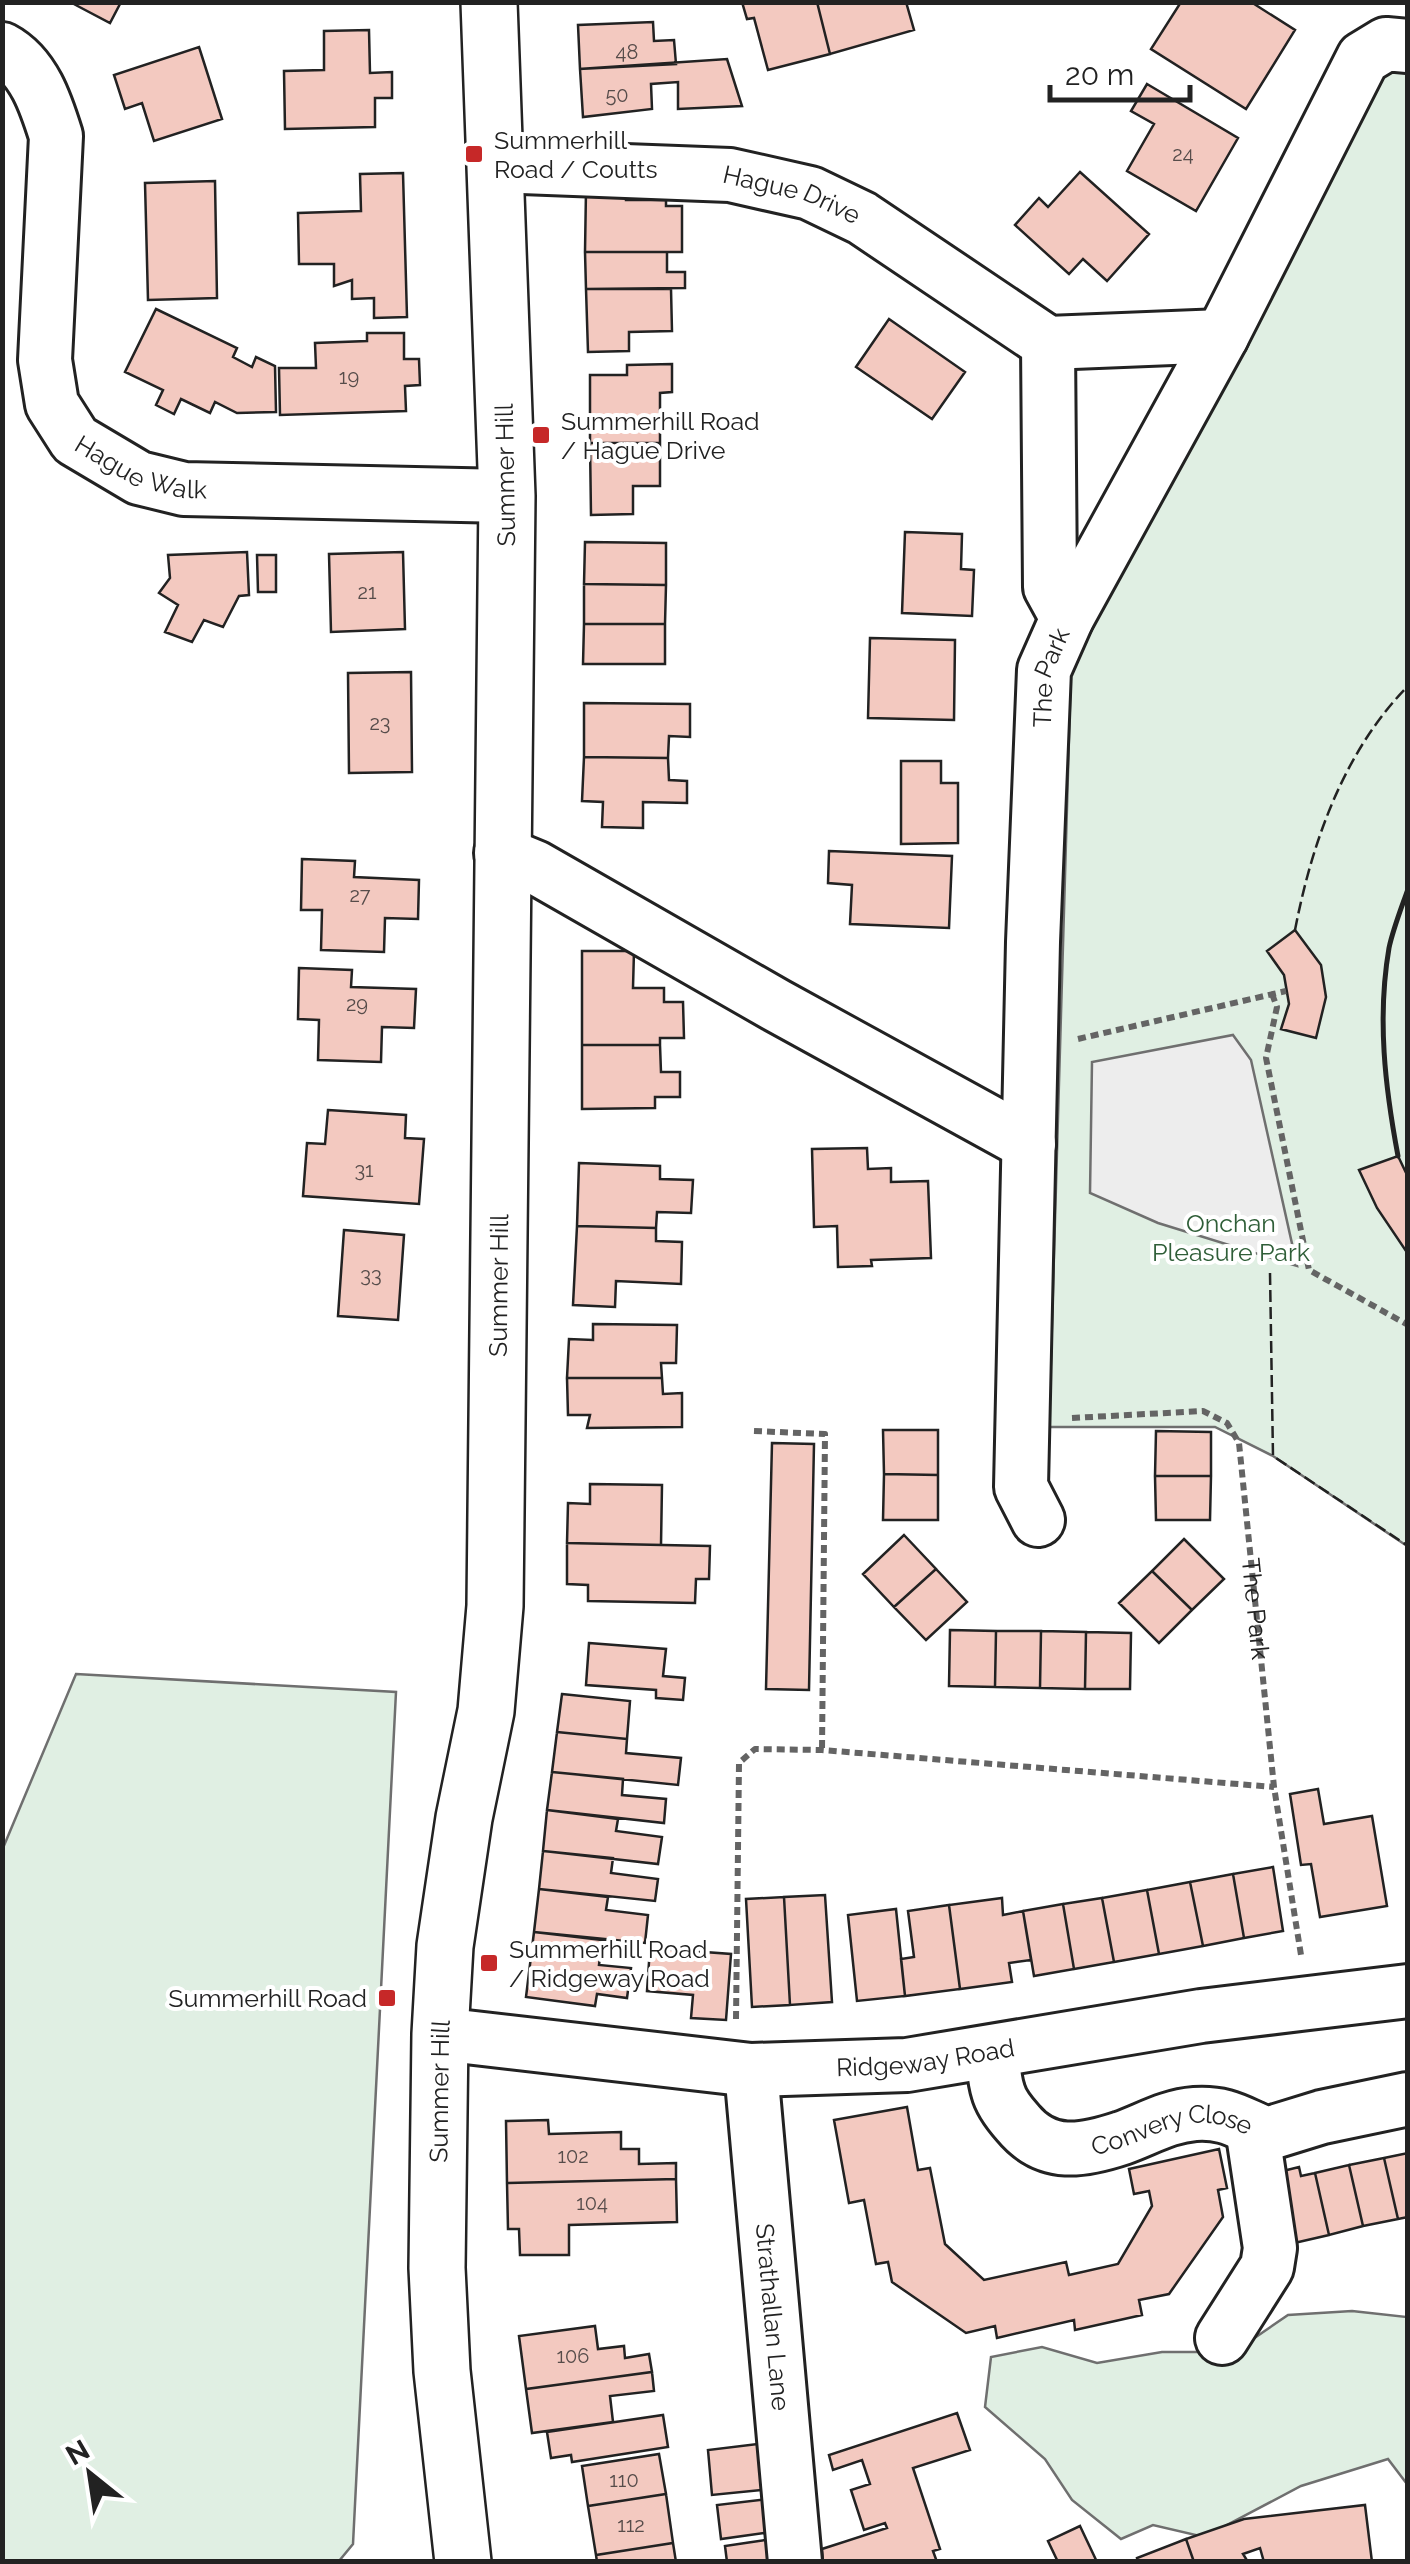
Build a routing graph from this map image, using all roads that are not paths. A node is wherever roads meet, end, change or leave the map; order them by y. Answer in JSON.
{"nodes":[{"id":1,"x":489,"y":2,"type":"edge"},
{"id":2,"x":1408,"y":46,"type":"edge"},
{"id":3,"x":2,"y":50,"type":"edge"},
{"id":4,"x":497,"y":166,"type":"junction"},
{"id":5,"x":1222,"y":336,"type":"junction"},
{"id":6,"x":1048,"y":343,"type":"junction"},
{"id":7,"x":507,"y":496,"type":"junction"},
{"id":8,"x":1067,"y":618,"type":"junction"},
{"id":9,"x":501,"y":853,"type":"junction"},
{"id":10,"x":1029,"y":1144,"type":"junction"},
{"id":11,"x":1038,"y":1520,"type":"dead end"},
{"id":12,"x":1408,"y":1992,"type":"edge"},
{"id":13,"x":440,"y":2034,"type":"junction"},
{"id":14,"x":992,"y":2053,"type":"junction"},
{"id":15,"x":743,"y":2070,"type":"junction"},
{"id":16,"x":1408,"y":2099,"type":"edge"},
{"id":17,"x":1252,"y":2128,"type":"junction"},
{"id":18,"x":1222,"y":2338,"type":"dead end"},
{"id":19,"x":463,"y":2562,"type":"edge"},
{"id":20,"x":795,"y":2562,"type":"edge"}],
"edges":[{"from":1,"to":4,"type":"main road","name":"Summer Hill"},
{"from":2,"to":5,"type":"street","name":"The Park"},
{"from":3,"to":7,"type":"street","name":"Hague Walk"},
{"from":4,"to":6,"type":"street","name":"Hague Drive"},
{"from":4,"to":7,"type":"main road","name":"Summer Hill"},
{"from":5,"to":6,"type":"street"},
{"from":5,"to":8,"type":"street","name":"The Park"},
{"from":6,"to":8,"type":"street"},
{"from":7,"to":9,"type":"main road","name":"Summer Hill"},
{"from":8,"to":10,"type":"street","name":"The Park"},
{"from":9,"to":10,"type":"street"},
{"from":9,"to":13,"type":"main road","name":"Summer Hill"},
{"from":10,"to":11,"type":"street","name":"The Park"},
{"from":12,"to":14,"type":"street","name":"Ridgeway Road"},
{"from":13,"to":15,"type":"street","name":"Ridgeway Road"},
{"from":13,"to":19,"type":"main road","name":"Summer Hill"},
{"from":14,"to":15,"type":"street","name":"Ridgeway Road"},
{"from":14,"to":17,"type":"street","name":"Convery Close"},
{"from":15,"to":20,"type":"street","name":"Strathallan Lane"},
{"from":16,"to":17,"type":"street","name":"Convery Close"},
{"from":17,"to":18,"type":"street"}]}
